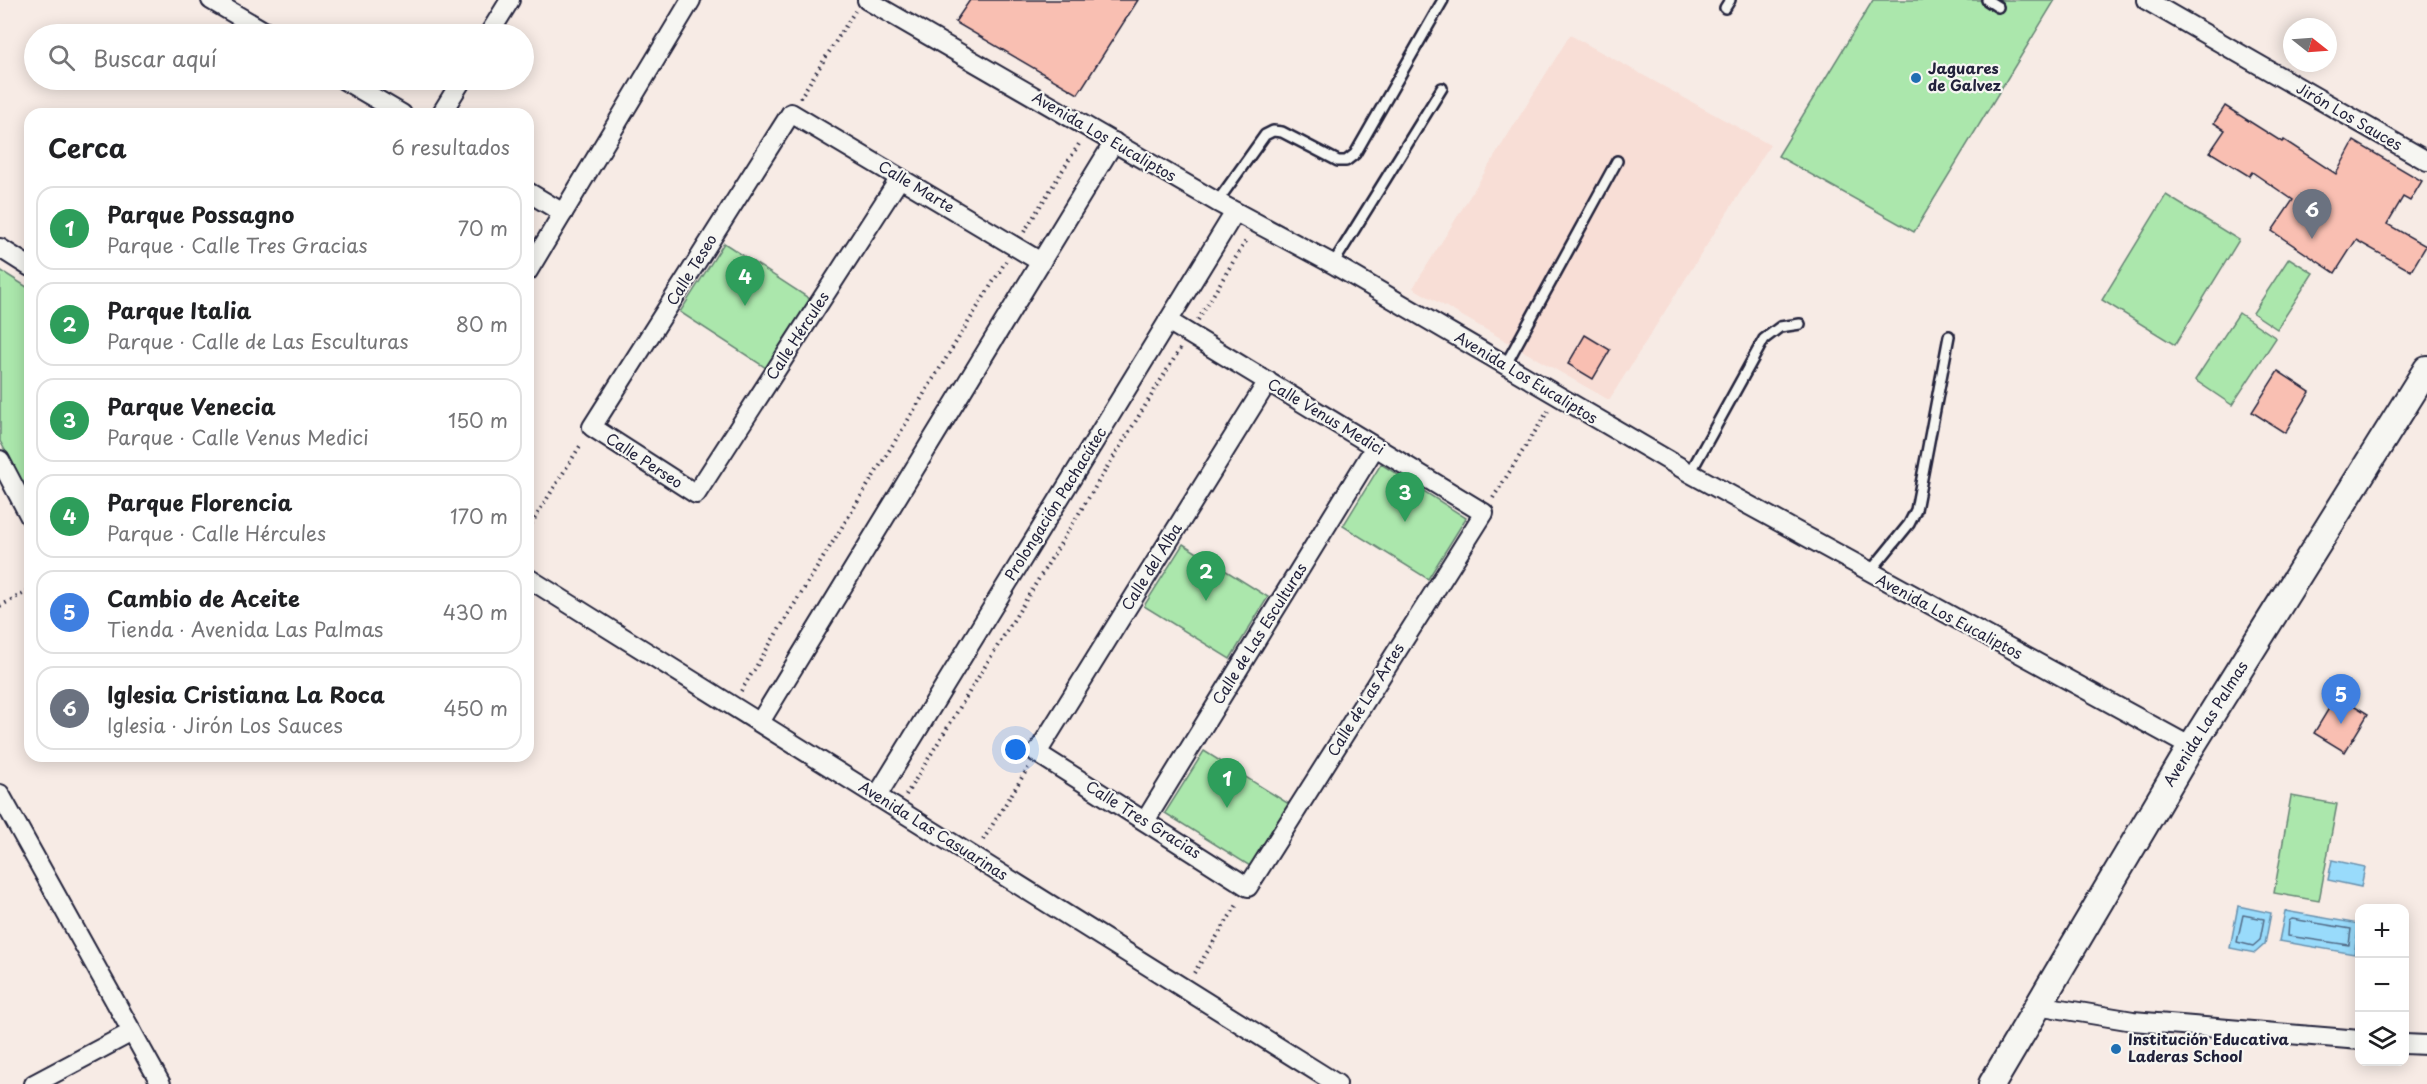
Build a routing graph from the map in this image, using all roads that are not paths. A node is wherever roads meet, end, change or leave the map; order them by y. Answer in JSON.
{"nodes":[{"id":1,"x":211,"y":0,"type":"edge"},
{"id":2,"x":510,"y":0,"type":"edge"},
{"id":3,"x":691,"y":0,"type":"edge"},
{"id":4,"x":1443,"y":0,"type":"edge"},
{"id":5,"x":1987,"y":0,"type":"edge"},
{"id":6,"x":2146,"y":0,"type":"edge"},
{"id":7,"x":861,"y":5,"type":"edge"},
{"id":8,"x":1998,"y":7,"type":"dead end"},
{"id":9,"x":252,"y":24,"type":"edge"},
{"id":10,"x":495,"y":24,"type":"edge"},
{"id":11,"x":1442,"y":88,"type":"dead end"},
{"id":12,"x":361,"y":90,"type":"edge"},
{"id":13,"x":456,"y":90,"type":"edge"},
{"id":14,"x":392,"y":108,"type":"edge"},
{"id":15,"x":445,"y":108,"type":"edge"},
{"id":16,"x":791,"y":113,"type":"joint"},
{"id":17,"x":1114,"y":142,"type":"junction"},
{"id":18,"x":1617,"y":161,"type":"dead end"},
{"id":19,"x":2427,"y":161,"type":"edge"},
{"id":20,"x":900,"y":178,"type":"junction"},
{"id":21,"x":534,"y":196,"type":"edge"},
{"id":22,"x":1217,"y":202,"type":"junction"},
{"id":23,"x":1235,"y":212,"type":"junction"},
{"id":24,"x":563,"y":213,"type":"junction"},
{"id":25,"x":0,"y":249,"type":"edge"},
{"id":26,"x":534,"y":261,"type":"edge"},
{"id":27,"x":1041,"y":262,"type":"junction"},
{"id":28,"x":24,"y":263,"type":"edge"},
{"id":29,"x":1333,"y":264,"type":"junction"},
{"id":30,"x":1168,"y":321,"type":"junction"},
{"id":31,"x":1800,"y":324,"type":"dead end"},
{"id":32,"x":1950,"y":336,"type":"dead end"},
{"id":33,"x":1506,"y":364,"type":"junction"},
{"id":34,"x":2427,"y":369,"type":"edge"},
{"id":35,"x":1268,"y":381,"type":"junction"},
{"id":36,"x":592,"y":427,"type":"joint"},
{"id":37,"x":1375,"y":447,"type":"junction"},
{"id":38,"x":0,"y":460,"type":"edge"},
{"id":39,"x":1689,"y":473,"type":"junction"},
{"id":40,"x":696,"y":494,"type":"joint"},
{"id":41,"x":24,"y":506,"type":"edge"},
{"id":42,"x":1484,"y":513,"type":"joint"},
{"id":43,"x":1869,"y":573,"type":"junction"},
{"id":44,"x":534,"y":582,"type":"edge"},
{"id":45,"x":760,"y":722,"type":"junction"},
{"id":46,"x":2191,"y":747,"type":"junction"},
{"id":47,"x":1037,"y":753,"type":"joint"},
{"id":48,"x":0,"y":794,"type":"edge"},
{"id":49,"x":877,"y":796,"type":"junction"},
{"id":50,"x":1145,"y":821,"type":"junction"},
{"id":51,"x":1248,"y":887,"type":"joint"},
{"id":52,"x":2037,"y":1005,"type":"junction"},
{"id":53,"x":132,"y":1032,"type":"junction"},
{"id":54,"x":2355,"y":1040,"type":"edge"},
{"id":55,"x":2409,"y":1044,"type":"edge"},
{"id":56,"x":2427,"y":1045,"type":"edge"},
{"id":57,"x":34,"y":1084,"type":"edge"},
{"id":58,"x":161,"y":1084,"type":"edge"},
{"id":59,"x":1337,"y":1084,"type":"edge"},
{"id":60,"x":1992,"y":1084,"type":"edge"}],
"edges":[{"from":1,"to":9,"type":"street"},
{"from":2,"to":10,"type":"street"},
{"from":3,"to":24,"type":"street"},
{"from":4,"to":22,"type":"lane"},
{"from":5,"to":8,"type":"lane"},
{"from":6,"to":19,"type":"street","name":"Jirón Los Sauces"},
{"from":7,"to":17,"type":"street","name":"Avenida Los Eucaliptos"},
{"from":11,"to":29,"type":"lane"},
{"from":12,"to":14,"type":"street"},
{"from":13,"to":15,"type":"street"},
{"from":16,"to":20,"type":"street","name":"Calle Marte"},
{"from":16,"to":36,"type":"street","name":"Calle Teseo"},
{"from":17,"to":22,"type":"street","name":"Avenida Los Eucaliptos"},
{"from":17,"to":27,"type":"street"},
{"from":18,"to":33,"type":"lane"},
{"from":20,"to":27,"type":"street","name":"Calle Marte"},
{"from":20,"to":40,"type":"street","name":"Calle Hércules"},
{"from":21,"to":24,"type":"street"},
{"from":22,"to":23,"type":"street","name":"Avenida Los Eucaliptos"},
{"from":23,"to":29,"type":"street","name":"Avenida Los Eucaliptos"},
{"from":23,"to":30,"type":"street","name":"Prolongación Pachacútec"},
{"from":24,"to":26,"type":"street"},
{"from":25,"to":28,"type":"street"},
{"from":27,"to":45,"type":"street"},
{"from":29,"to":33,"type":"street","name":"Avenida Los Eucaliptos"},
{"from":30,"to":35,"type":"street","name":"Calle Venus Medici"},
{"from":30,"to":49,"type":"street","name":"Prolongación Pachacútec"},
{"from":31,"to":39,"type":"lane"},
{"from":32,"to":43,"type":"lane"},
{"from":33,"to":39,"type":"street","name":"Avenida Los Eucaliptos"},
{"from":34,"to":46,"type":"main road","name":"Avenida Las Palmas"},
{"from":35,"to":37,"type":"street","name":"Calle Venus Medici"},
{"from":35,"to":47,"type":"street","name":"Calle del Alba"},
{"from":36,"to":40,"type":"street","name":"Calle Perseo"},
{"from":37,"to":42,"type":"street","name":"Calle Venus Medici"},
{"from":37,"to":50,"type":"street","name":"Calle de Las Esculturas"},
{"from":38,"to":41,"type":"street"},
{"from":39,"to":43,"type":"street","name":"Avenida Los Eucaliptos"},
{"from":42,"to":51,"type":"street","name":"Calle de Las Artes"},
{"from":43,"to":46,"type":"street","name":"Avenida Los Eucaliptos"},
{"from":44,"to":45,"type":"street","name":"Avenida Las Casuarinas"},
{"from":45,"to":49,"type":"street","name":"Avenida Las Casuarinas"},
{"from":46,"to":52,"type":"main road","name":"Avenida Las Palmas"},
{"from":47,"to":50,"type":"street","name":"Calle Tres Gracias"},
{"from":48,"to":53,"type":"street"},
{"from":49,"to":59,"type":"street","name":"Avenida Las Casuarinas"},
{"from":50,"to":51,"type":"street","name":"Calle Tres Gracias"},
{"from":52,"to":54,"type":"street"},
{"from":52,"to":60,"type":"main road","name":"Avenida Las Palmas"},
{"from":53,"to":57,"type":"street"},
{"from":53,"to":58,"type":"street"},
{"from":55,"to":56,"type":"street"}]}
